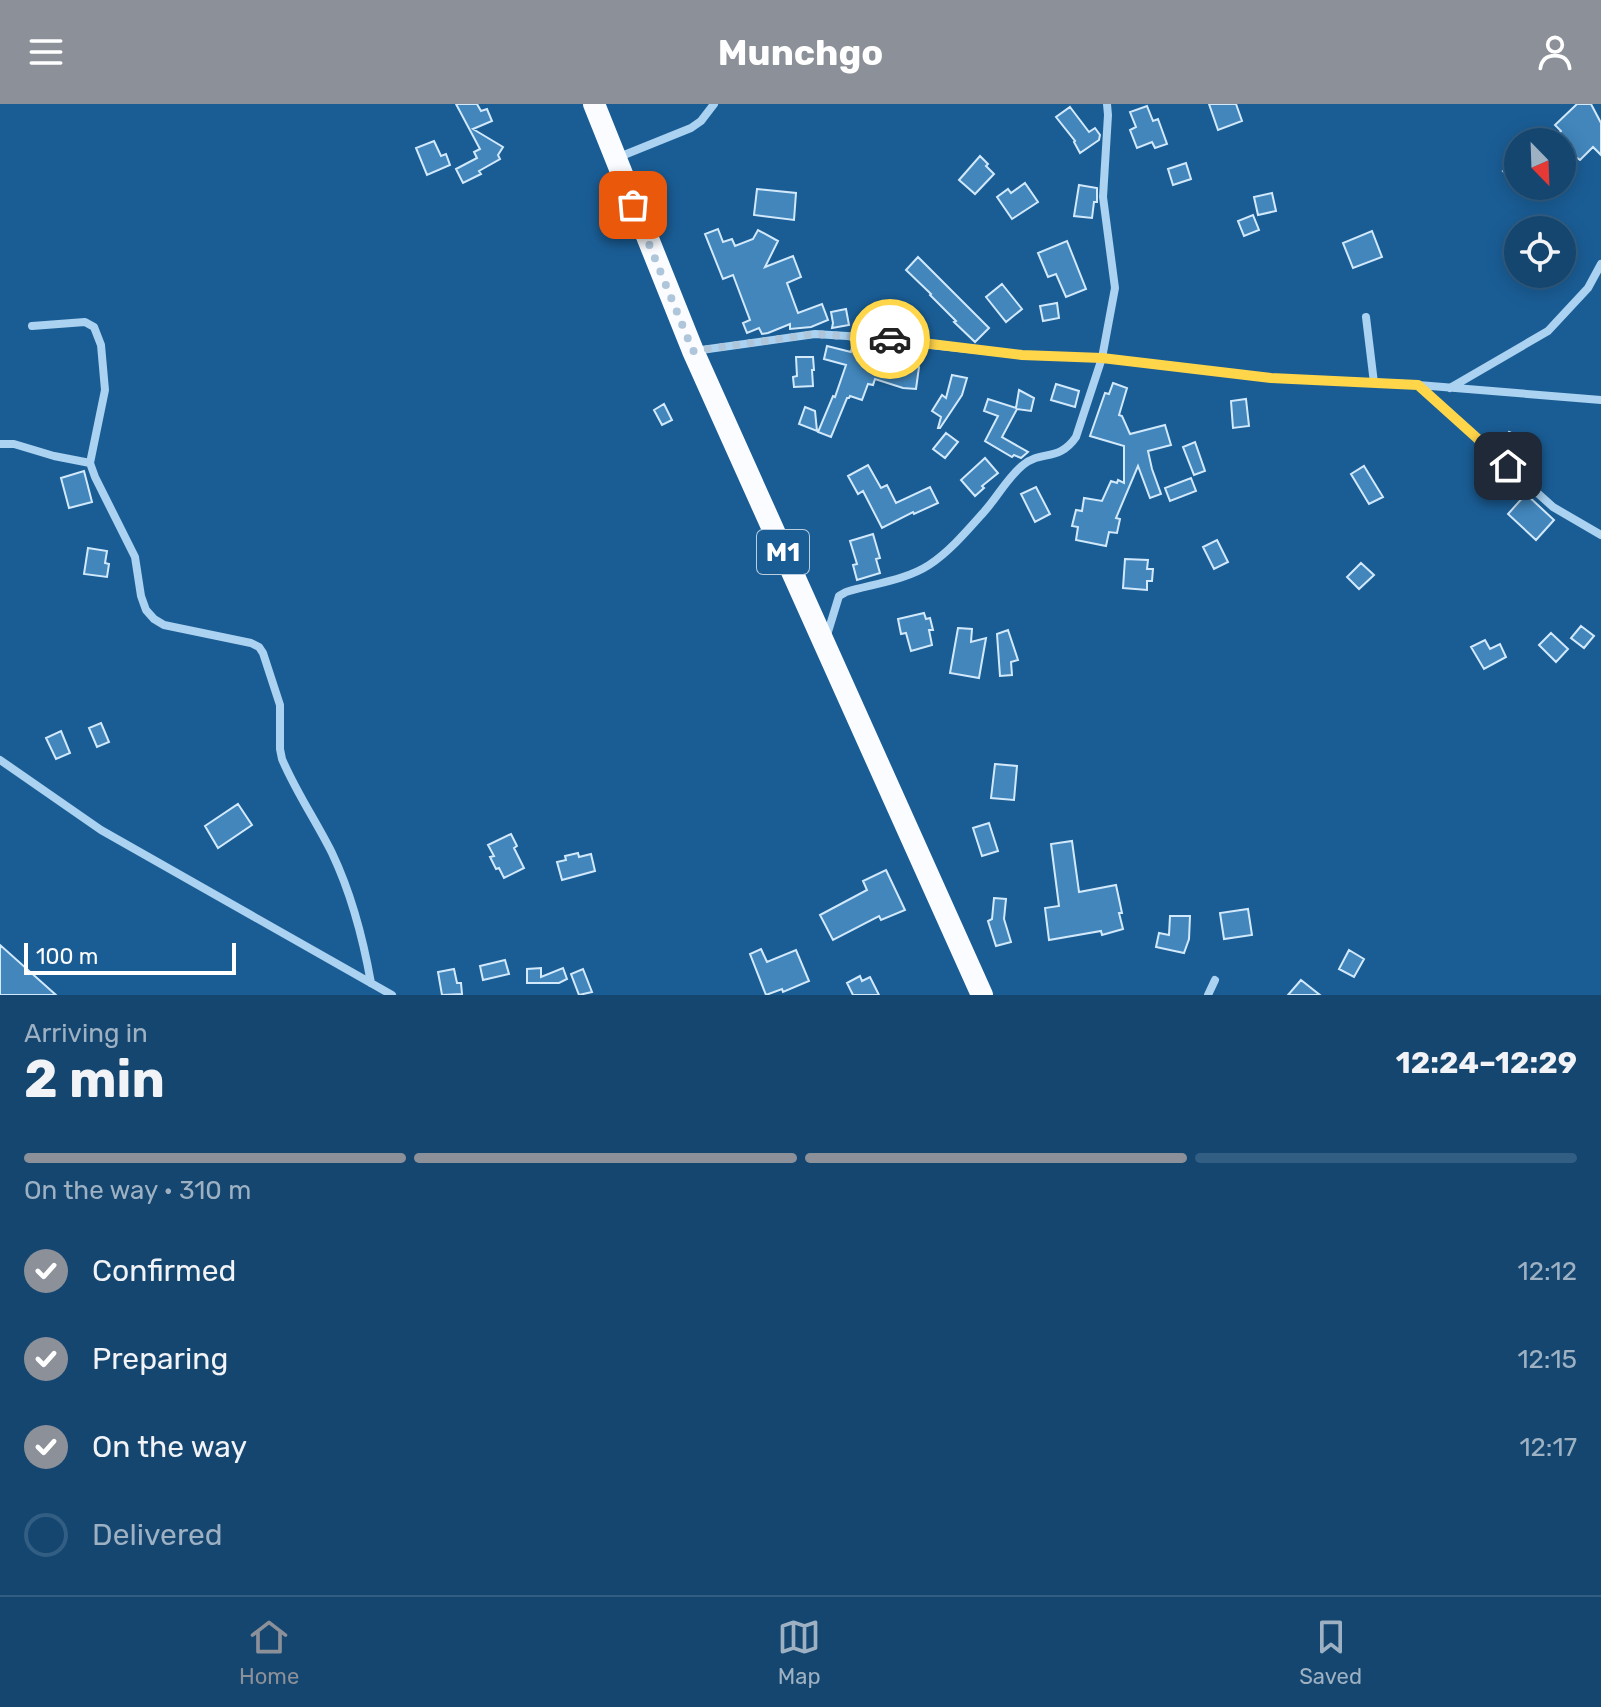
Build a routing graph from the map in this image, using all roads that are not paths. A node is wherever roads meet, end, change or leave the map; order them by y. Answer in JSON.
{"nodes":[{"id":1,"x":594,"y":104,"type":"edge"},
{"id":2,"x":714,"y":104,"type":"edge"},
{"id":3,"x":1107,"y":104,"type":"edge"},
{"id":4,"x":615,"y":159,"type":"junction"},
{"id":5,"x":1601,"y":264,"type":"edge"},
{"id":6,"x":1366,"y":317,"type":"dead end"},
{"id":7,"x":32,"y":326,"type":"dead end"},
{"id":8,"x":693,"y":351,"type":"junction"},
{"id":9,"x":1102,"y":358,"type":"junction"},
{"id":10,"x":1374,"y":383,"type":"junction"},
{"id":11,"x":1418,"y":385,"type":"junction"},
{"id":12,"x":1450,"y":388,"type":"junction"},
{"id":13,"x":1601,"y":400,"type":"edge"},
{"id":14,"x":0,"y":444,"type":"edge"},
{"id":15,"x":90,"y":463,"type":"junction"},
{"id":16,"x":1601,"y":535,"type":"edge"},
{"id":17,"x":824,"y":644,"type":"junction"},
{"id":18,"x":0,"y":760,"type":"edge"},
{"id":19,"x":1215,"y":980,"type":"dead end"},
{"id":20,"x":371,"y":983,"type":"junction"},
{"id":21,"x":392,"y":995,"type":"edge"},
{"id":22,"x":982,"y":995,"type":"edge"},
{"id":23,"x":1208,"y":995,"type":"edge"}],
"edges":[{"from":1,"to":4,"type":"highway","number":"M1"},
{"from":2,"to":4,"type":"street"},
{"from":3,"to":9,"type":"street"},
{"from":4,"to":8,"type":"highway","number":"M1"},
{"from":5,"to":12,"type":"street"},
{"from":6,"to":10,"type":"street"},
{"from":7,"to":15,"type":"street"},
{"from":8,"to":9,"type":"street"},
{"from":8,"to":17,"type":"highway","number":"M1"},
{"from":9,"to":10,"type":"street"},
{"from":9,"to":17,"type":"street"},
{"from":10,"to":11,"type":"street"},
{"from":11,"to":12,"type":"street"},
{"from":11,"to":16,"type":"street"},
{"from":12,"to":13,"type":"street"},
{"from":14,"to":15,"type":"street"},
{"from":15,"to":20,"type":"street"},
{"from":17,"to":22,"type":"highway","number":"M1"},
{"from":18,"to":20,"type":"street"},
{"from":19,"to":23,"type":"street"},
{"from":20,"to":21,"type":"street"}]}
